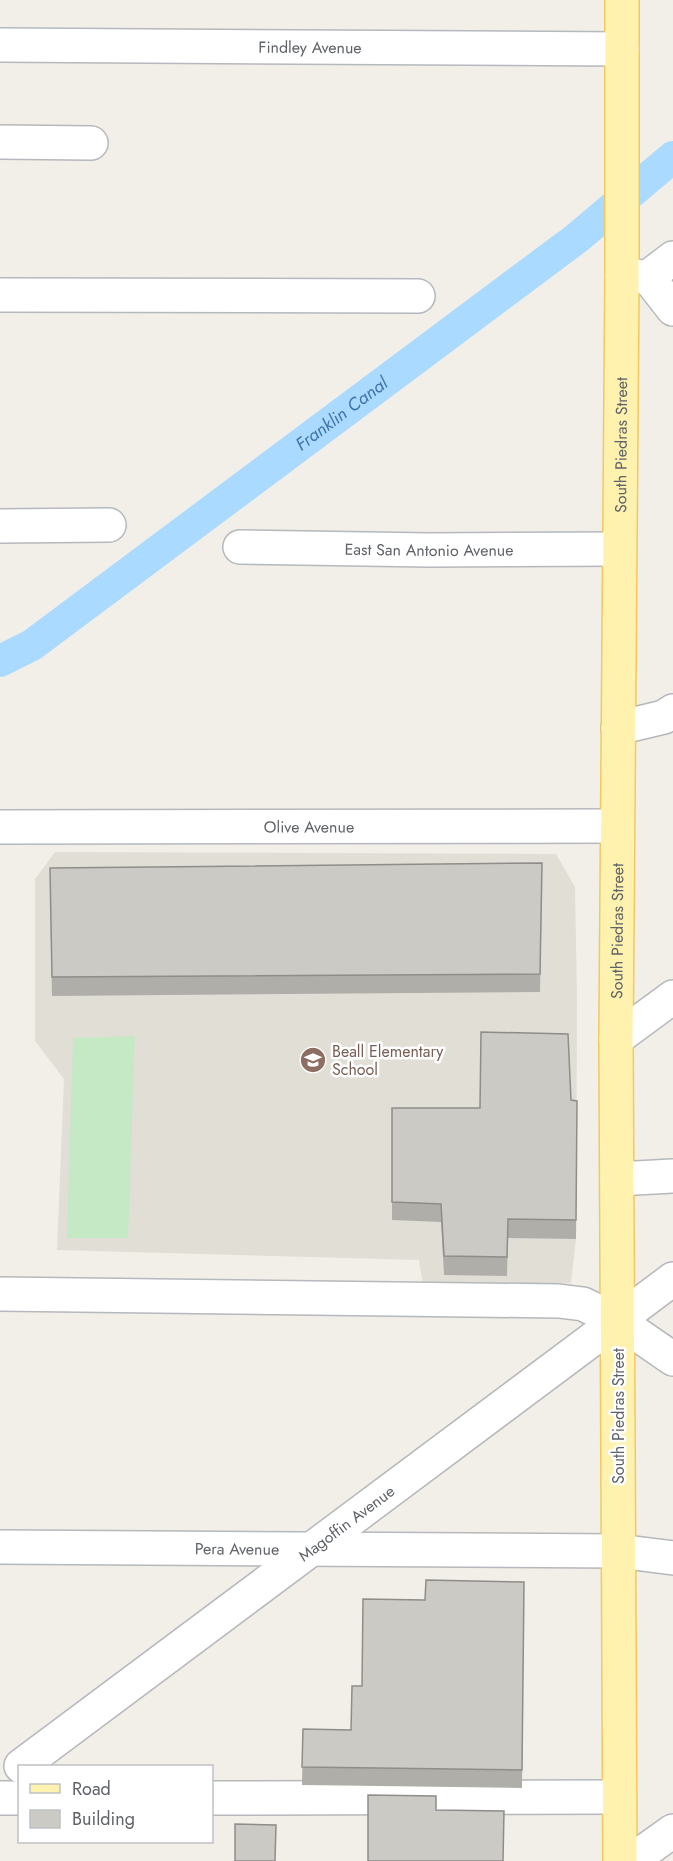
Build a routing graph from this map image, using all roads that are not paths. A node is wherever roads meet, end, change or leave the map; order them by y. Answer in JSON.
{"nodes":[{"id":1,"x":622,"y":0,"type":"edge"},
{"id":2,"x":0,"y":45,"type":"edge"},
{"id":3,"x":622,"y":49,"type":"junction"},
{"id":4,"x":0,"y":142,"type":"edge"},
{"id":5,"x":91,"y":143,"type":"dead end"},
{"id":6,"x":648,"y":270,"type":"edge"},
{"id":7,"x":0,"y":295,"type":"edge"},
{"id":8,"x":418,"y":296,"type":"dead end"},
{"id":9,"x":673,"y":309,"type":"edge"},
{"id":10,"x":0,"y":525,"type":"edge"},
{"id":11,"x":109,"y":525,"type":"dead end"},
{"id":12,"x":240,"y":547,"type":"dead end"},
{"id":13,"x":619,"y":549,"type":"junction"},
{"id":14,"x":673,"y":711,"type":"edge"},
{"id":15,"x":618,"y":728,"type":"junction"},
{"id":16,"x":617,"y":826,"type":"junction"},
{"id":17,"x":0,"y":827,"type":"edge"},
{"id":18,"x":673,"y":997,"type":"edge"},
{"id":19,"x":616,"y":1039,"type":"junction"},
{"id":20,"x":673,"y":1176,"type":"edge"},
{"id":21,"x":616,"y":1179,"type":"junction"},
{"id":22,"x":673,"y":1279,"type":"edge"},
{"id":23,"x":0,"y":1294,"type":"edge"},
{"id":24,"x":618,"y":1321,"type":"junction"},
{"id":25,"x":673,"y":1359,"type":"edge"},
{"id":26,"x":0,"y":1547,"type":"edge"},
{"id":27,"x":310,"y":1550,"type":"junction"},
{"id":28,"x":618,"y":1551,"type":"junction"},
{"id":29,"x":673,"y":1558,"type":"edge"},
{"id":30,"x":23,"y":1765,"type":"edge"},
{"id":31,"x":18,"y":1768,"type":"edge"},
{"id":32,"x":0,"y":1782,"type":"edge"},
{"id":33,"x":619,"y":1797,"type":"junction"},
{"id":34,"x":0,"y":1798,"type":"edge"},
{"id":35,"x":18,"y":1798,"type":"edge"},
{"id":36,"x":213,"y":1798,"type":"edge"},
{"id":37,"x":673,"y":1831,"type":"edge"},
{"id":38,"x":620,"y":1861,"type":"edge"},
{"id":39,"x":631,"y":1861,"type":"edge"}],
"edges":[{"from":1,"to":3,"type":"main road","name":"South Piedras Street"},
{"from":2,"to":3,"type":"street","name":"Findley Avenue"},
{"from":3,"to":6,"type":"main road","name":"South Piedras Street"},
{"from":4,"to":5,"type":"street"},
{"from":6,"to":9,"type":"street"},
{"from":6,"to":13,"type":"main road","name":"South Piedras Street"},
{"from":7,"to":8,"type":"street"},
{"from":10,"to":11,"type":"street"},
{"from":12,"to":13,"type":"street","name":"East San Antonio Avenue"},
{"from":13,"to":15,"type":"main road","name":"South Piedras Street"},
{"from":14,"to":15,"type":"street"},
{"from":15,"to":16,"type":"main road","name":"South Piedras Street"},
{"from":16,"to":17,"type":"street","name":"Olive Avenue"},
{"from":16,"to":19,"type":"main road","name":"South Piedras Street"},
{"from":18,"to":19,"type":"street"},
{"from":19,"to":21,"type":"main road","name":"South Piedras Street"},
{"from":20,"to":21,"type":"street"},
{"from":21,"to":24,"type":"main road","name":"South Piedras Street"},
{"from":22,"to":24,"type":"street","name":"Magoffin Avenue"},
{"from":23,"to":24,"type":"street"},
{"from":24,"to":25,"type":"street"},
{"from":24,"to":27,"type":"street","name":"Magoffin Avenue"},
{"from":24,"to":28,"type":"main road","name":"South Piedras Street"},
{"from":26,"to":27,"type":"street","name":"Pera Avenue"},
{"from":27,"to":28,"type":"street","name":"Pera Avenue"},
{"from":27,"to":30,"type":"street","name":"Magoffin Avenue"},
{"from":28,"to":29,"type":"street","name":"Pera Avenue"},
{"from":28,"to":33,"type":"main road","name":"South Piedras Street"},
{"from":31,"to":32,"type":"street","name":"Magoffin Avenue"},
{"from":33,"to":36,"type":"street"},
{"from":33,"to":38,"type":"main road","name":"South Piedras Street"},
{"from":34,"to":35,"type":"street"},
{"from":37,"to":39,"type":"street"}]}
